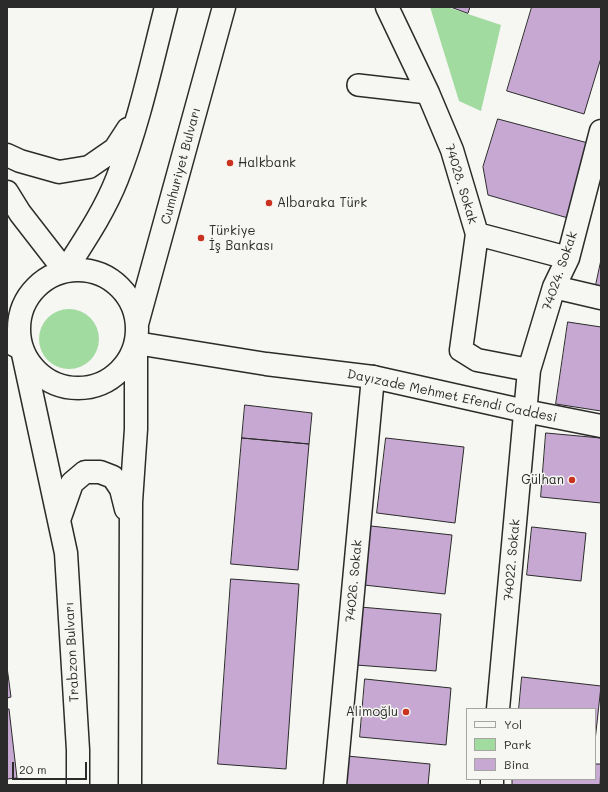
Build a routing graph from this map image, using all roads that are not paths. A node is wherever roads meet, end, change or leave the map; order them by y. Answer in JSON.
{"nodes":[{"id":1,"x":166,"y":7,"type":"edge"},
{"id":2,"x":224,"y":7,"type":"edge"},
{"id":3,"x":387,"y":7,"type":"edge"},
{"id":4,"x":358,"y":85,"type":"dead end"},
{"id":5,"x":428,"y":93,"type":"junction"},
{"id":6,"x":139,"y":114,"type":"junction"},
{"id":7,"x":601,"y":131,"type":"edge"},
{"id":8,"x":7,"y":154,"type":"edge"},
{"id":9,"x":7,"y":192,"type":"edge"},
{"id":10,"x":477,"y":234,"type":"junction"},
{"id":11,"x":568,"y":258,"type":"junction"},
{"id":12,"x":65,"y":271,"type":"junction"},
{"id":13,"x":554,"y":287,"type":"junction"},
{"id":14,"x":601,"y":298,"type":"edge"},
{"id":15,"x":7,"y":304,"type":"edge"},
{"id":16,"x":136,"y":334,"type":"junction"},
{"id":17,"x":16,"y":340,"type":"edge"},
{"id":18,"x":529,"y":370,"type":"junction"},
{"id":19,"x":374,"y":377,"type":"junction"},
{"id":20,"x":525,"y":411,"type":"junction"},
{"id":21,"x":601,"y":426,"type":"edge"},
{"id":22,"x":59,"y":520,"type":"junction"},
{"id":23,"x":131,"y":528,"type":"junction"},
{"id":24,"x":498,"y":708,"type":"edge"},
{"id":25,"x":78,"y":785,"type":"edge"},
{"id":26,"x":130,"y":785,"type":"edge"},
{"id":27,"x":335,"y":785,"type":"edge"}],
"edges":[{"from":1,"to":6,"type":"main road"},
{"from":2,"to":16,"type":"main road","name":"Cumhuriyet Bulvarı"},
{"from":3,"to":5,"type":"main road","name":"74028. Sokak"},
{"from":4,"to":5,"type":"street"},
{"from":5,"to":10,"type":"main road","name":"74028. Sokak"},
{"from":6,"to":8,"type":"main road"},
{"from":6,"to":12,"type":"main road"},
{"from":7,"to":11,"type":"main road","name":"74024. Sokak"},
{"from":9,"to":12,"type":"main road"},
{"from":10,"to":11,"type":"main road"},
{"from":10,"to":18,"type":"main road","name":"74028. Sokak"},
{"from":11,"to":13,"type":"main road","name":"74024. Sokak"},
{"from":12,"to":16,"type":"main road"},
{"from":12,"to":17,"type":"main road"},
{"from":13,"to":14,"type":"main road"},
{"from":13,"to":18,"type":"main road","name":"74024. Sokak"},
{"from":15,"to":17,"type":"main road","name":"Trabzon Bulvarı"},
{"from":16,"to":17,"type":"main road"},
{"from":16,"to":19,"type":"main road","name":"Dayızade Mehmet Efendi Caddesi"},
{"from":16,"to":23,"type":"main road"},
{"from":17,"to":22,"type":"main road","name":"Trabzon Bulvarı"},
{"from":18,"to":20,"type":"main road","name":"74024. Sokak"},
{"from":19,"to":20,"type":"main road","name":"Dayızade Mehmet Efendi Caddesi"},
{"from":19,"to":27,"type":"main road","name":"74026. Sokak"},
{"from":20,"to":21,"type":"main road","name":"Dayızade Mehmet Efendi Caddesi"},
{"from":20,"to":24,"type":"main road","name":"74022. Sokak"},
{"from":22,"to":23,"type":"main road"},
{"from":22,"to":25,"type":"main road","name":"Trabzon Bulvarı"},
{"from":23,"to":26,"type":"main road"}]}
